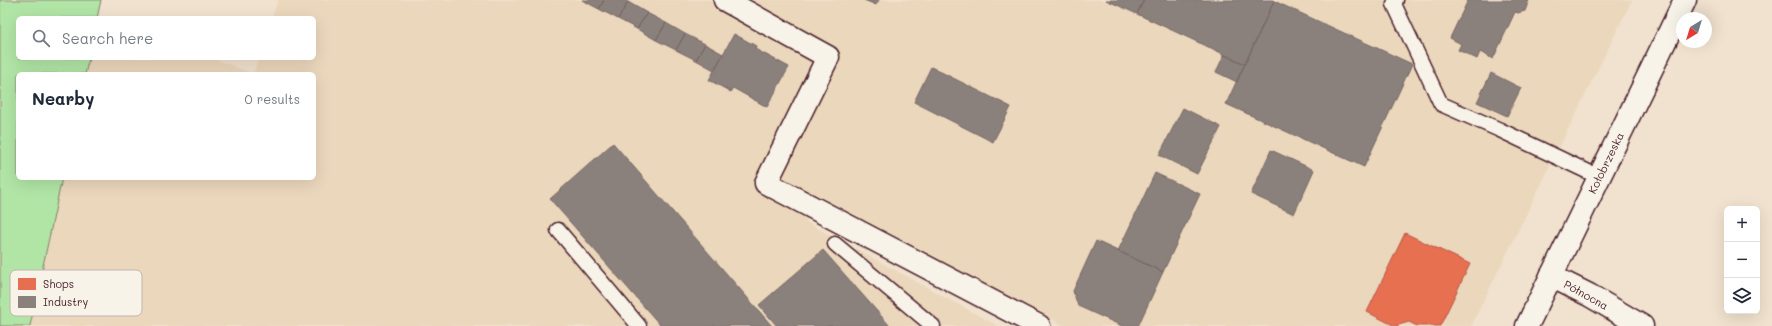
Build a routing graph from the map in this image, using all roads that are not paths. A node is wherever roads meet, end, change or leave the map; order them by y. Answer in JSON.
{"nodes":[{"id":1,"x":725,"y":0,"type":"edge"},
{"id":2,"x":1396,"y":0,"type":"edge"},
{"id":3,"x":1685,"y":0,"type":"edge"},
{"id":4,"x":1599,"y":177,"type":"junction"},
{"id":5,"x":558,"y":230,"type":"dead end"},
{"id":6,"x":835,"y":244,"type":"dead end"},
{"id":7,"x":1551,"y":276,"type":"junction"},
{"id":8,"x":639,"y":326,"type":"edge"},
{"id":9,"x":933,"y":326,"type":"edge"},
{"id":10,"x":1039,"y":326,"type":"edge"},
{"id":11,"x":1527,"y":326,"type":"edge"},
{"id":12,"x":1642,"y":326,"type":"edge"}],
"edges":[{"from":1,"to":10,"type":"street"},
{"from":2,"to":4,"type":"lane"},
{"from":3,"to":4,"type":"street","name":"Kołobrzeska"},
{"from":4,"to":7,"type":"street","name":"Kołobrzeska"},
{"from":5,"to":8,"type":"lane"},
{"from":6,"to":9,"type":"lane"},
{"from":7,"to":11,"type":"street","name":"Kołobrzeska"},
{"from":7,"to":12,"type":"street","name":"Północna"}]}
